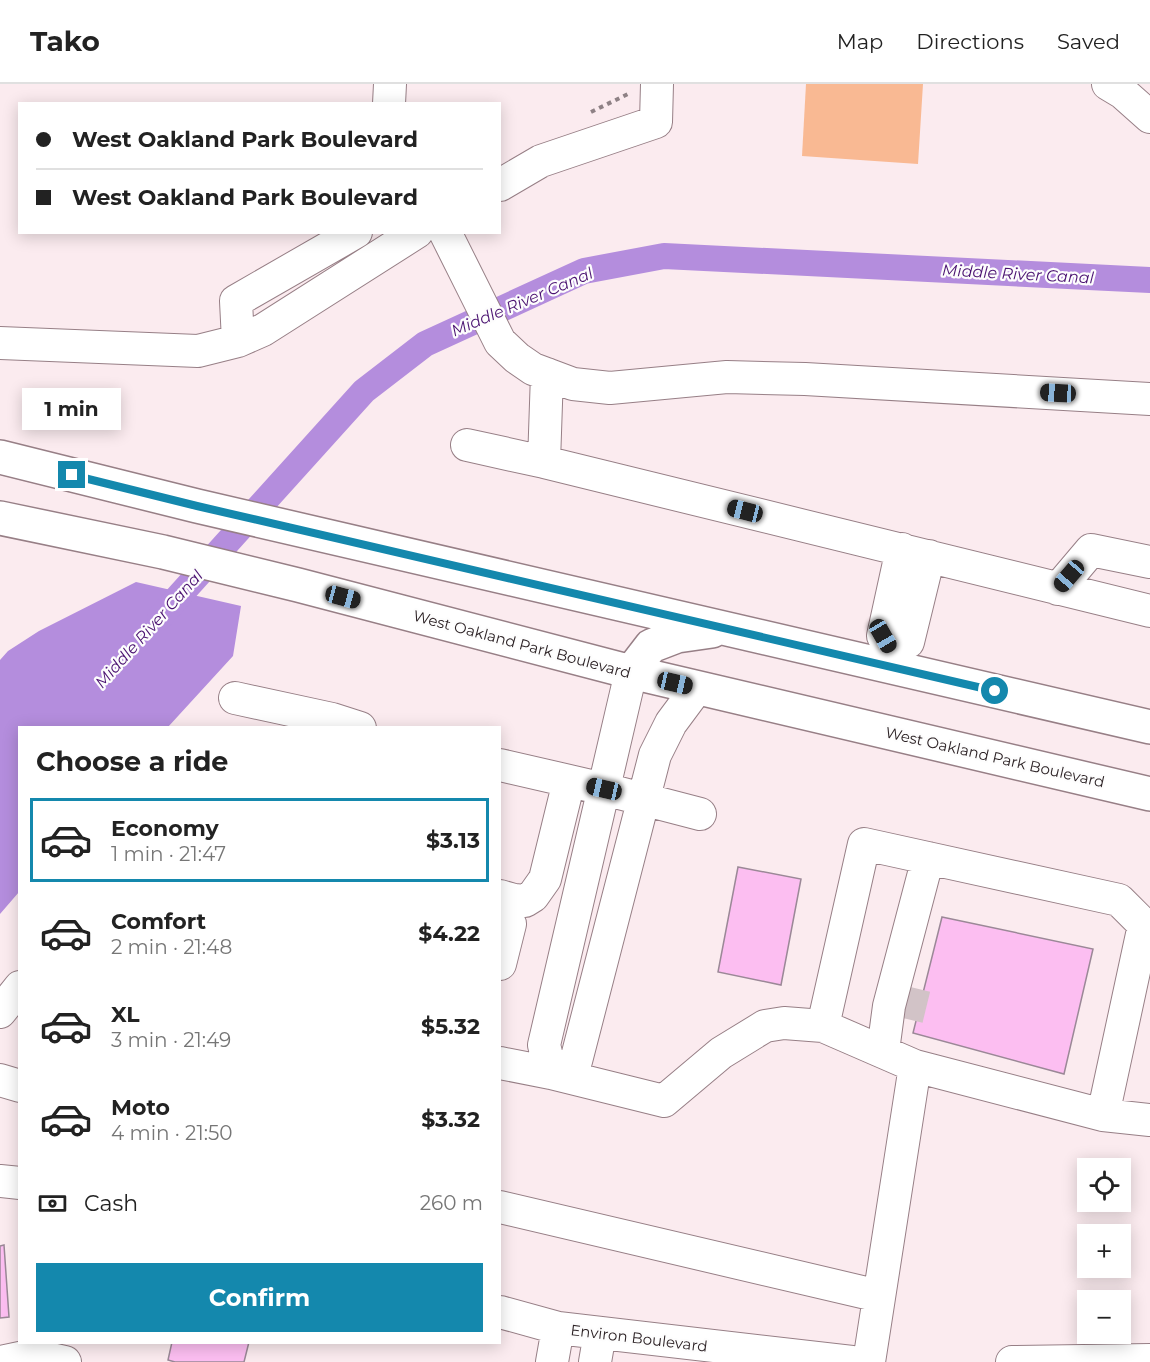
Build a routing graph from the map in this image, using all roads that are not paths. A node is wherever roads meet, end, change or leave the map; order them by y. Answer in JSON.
{"nodes":[{"id":1,"x":390,"y":84,"type":"edge"},
{"id":2,"x":657,"y":84,"type":"edge"},
{"id":3,"x":1117,"y":87,"type":"edge"},
{"id":4,"x":389,"y":102,"type":"edge"},
{"id":5,"x":1150,"y":117,"type":"edge"},
{"id":6,"x":501,"y":184,"type":"edge"},
{"id":7,"x":353,"y":234,"type":"edge"},
{"id":8,"x":446,"y":234,"type":"edge"},
{"id":9,"x":400,"y":237,"type":"edge"},
{"id":10,"x":238,"y":341,"type":"junction"},
{"id":11,"x":0,"y":343,"type":"edge"},
{"id":12,"x":547,"y":374,"type":"junction"},
{"id":13,"x":1150,"y":399,"type":"edge"},
{"id":14,"x":467,"y":446,"type":"dead end"},
{"id":15,"x":0,"y":456,"type":"edge"},
{"id":16,"x":544,"y":462,"type":"junction"},
{"id":17,"x":0,"y":518,"type":"edge"},
{"id":18,"x":915,"y":552,"type":"junction"},
{"id":19,"x":1150,"y":562,"type":"edge"},
{"id":20,"x":1058,"y":588,"type":"junction"},
{"id":21,"x":1150,"y":611,"type":"edge"},
{"id":22,"x":729,"y":629,"type":"junction"},
{"id":23,"x":888,"y":657,"type":"junction"},
{"id":24,"x":631,"y":672,"type":"junction"},
{"id":25,"x":697,"y":688,"type":"junction"},
{"id":26,"x":235,"y":698,"type":"dead end"},
{"id":27,"x":340,"y":725,"type":"edge"},
{"id":28,"x":1150,"y":727,"type":"edge"},
{"id":29,"x":501,"y":765,"type":"edge"},
{"id":30,"x":569,"y":781,"type":"junction"},
{"id":31,"x":604,"y":789,"type":"junction"},
{"id":32,"x":1150,"y":794,"type":"edge"},
{"id":33,"x":644,"y":799,"type":"junction"},
{"id":34,"x":700,"y":814,"type":"dead end"},
{"id":35,"x":924,"y":873,"type":"junction"},
{"id":36,"x":501,"y":896,"type":"edge"},
{"id":37,"x":501,"y":921,"type":"edge"},
{"id":38,"x":501,"y":960,"type":"edge"},
{"id":39,"x":915,"y":986,"type":"tunnel mouth"},
{"id":40,"x":18,"y":990,"type":"edge"},
{"id":41,"x":0,"y":1012,"type":"edge"},
{"id":42,"x":907,"y":1019,"type":"tunnel mouth"},
{"id":43,"x":823,"y":1026,"type":"junction"},
{"id":44,"x":899,"y":1059,"type":"junction"},
{"id":45,"x":501,"y":1063,"type":"edge"},
{"id":46,"x":551,"y":1073,"type":"junction"},
{"id":47,"x":0,"y":1080,"type":"edge"},
{"id":48,"x":18,"y":1085,"type":"edge"},
{"id":49,"x":1103,"y":1115,"type":"junction"},
{"id":50,"x":1150,"y":1120,"type":"edge"},
{"id":51,"x":0,"y":1181,"type":"edge"},
{"id":52,"x":18,"y":1183,"type":"edge"},
{"id":53,"x":501,"y":1208,"type":"edge"},
{"id":54,"x":879,"y":1296,"type":"junction"},
{"id":55,"x":501,"y":1312,"type":"edge"},
{"id":56,"x":558,"y":1328,"type":"junction"},
{"id":57,"x":597,"y":1348,"type":"edge"},
{"id":58,"x":49,"y":1356,"type":"edge"},
{"id":59,"x":1150,"y":1360,"type":"edge"},
{"id":60,"x":0,"y":1362,"type":"edge"},
{"id":61,"x":552,"y":1362,"type":"edge"},
{"id":62,"x":852,"y":1362,"type":"edge"},
{"id":63,"x":869,"y":1362,"type":"edge"},
{"id":64,"x":1012,"y":1362,"type":"edge"}],
"edges":[{"from":1,"to":4,"type":"street"},
{"from":2,"to":6,"type":"street"},
{"from":3,"to":5,"type":"street"},
{"from":7,"to":10,"type":"street"},
{"from":8,"to":12,"type":"street"},
{"from":9,"to":10,"type":"street"},
{"from":10,"to":11,"type":"street"},
{"from":12,"to":13,"type":"street"},
{"from":12,"to":16,"type":"street"},
{"from":14,"to":16,"type":"street"},
{"from":15,"to":22,"type":"main road"},
{"from":16,"to":18,"type":"street"},
{"from":17,"to":24,"type":"main road","name":"West Oakland Park Boulevard"},
{"from":18,"to":20,"type":"street"},
{"from":18,"to":23,"type":"street"},
{"from":19,"to":20,"type":"street"},
{"from":20,"to":21,"type":"street"},
{"from":22,"to":23,"type":"main road"},
{"from":22,"to":24,"type":"main road"},
{"from":23,"to":28,"type":"main road"},
{"from":24,"to":25,"type":"main road","name":"West Oakland Park Boulevard"},
{"from":24,"to":31,"type":"street"},
{"from":25,"to":32,"type":"main road","name":"West Oakland Park Boulevard"},
{"from":25,"to":33,"type":"street"},
{"from":26,"to":27,"type":"street"},
{"from":29,"to":30,"type":"street"},
{"from":30,"to":31,"type":"street"},
{"from":30,"to":36,"type":"street"},
{"from":31,"to":33,"type":"street"},
{"from":31,"to":46,"type":"street"},
{"from":33,"to":34,"type":"street"},
{"from":33,"to":46,"type":"street"},
{"from":35,"to":39,"type":"street"},
{"from":35,"to":43,"type":"street"},
{"from":35,"to":44,"type":"street"},
{"from":35,"to":49,"type":"street"},
{"from":37,"to":38,"type":"street"},
{"from":40,"to":41,"type":"street"},
{"from":42,"to":44,"type":"street"},
{"from":43,"to":44,"type":"street"},
{"from":43,"to":46,"type":"street"},
{"from":44,"to":49,"type":"street"},
{"from":44,"to":54,"type":"street"},
{"from":45,"to":46,"type":"street"},
{"from":47,"to":48,"type":"street"},
{"from":49,"to":50,"type":"street"},
{"from":51,"to":52,"type":"street"},
{"from":53,"to":54,"type":"street"},
{"from":54,"to":63,"type":"street"},
{"from":55,"to":56,"type":"street","name":"Environ Boulevard"},
{"from":56,"to":57,"type":"street","name":"Environ Boulevard"},
{"from":56,"to":61,"type":"street"},
{"from":57,"to":62,"type":"street","name":"Environ Boulevard"},
{"from":58,"to":60,"type":"street"},
{"from":59,"to":64,"type":"street"}]}
